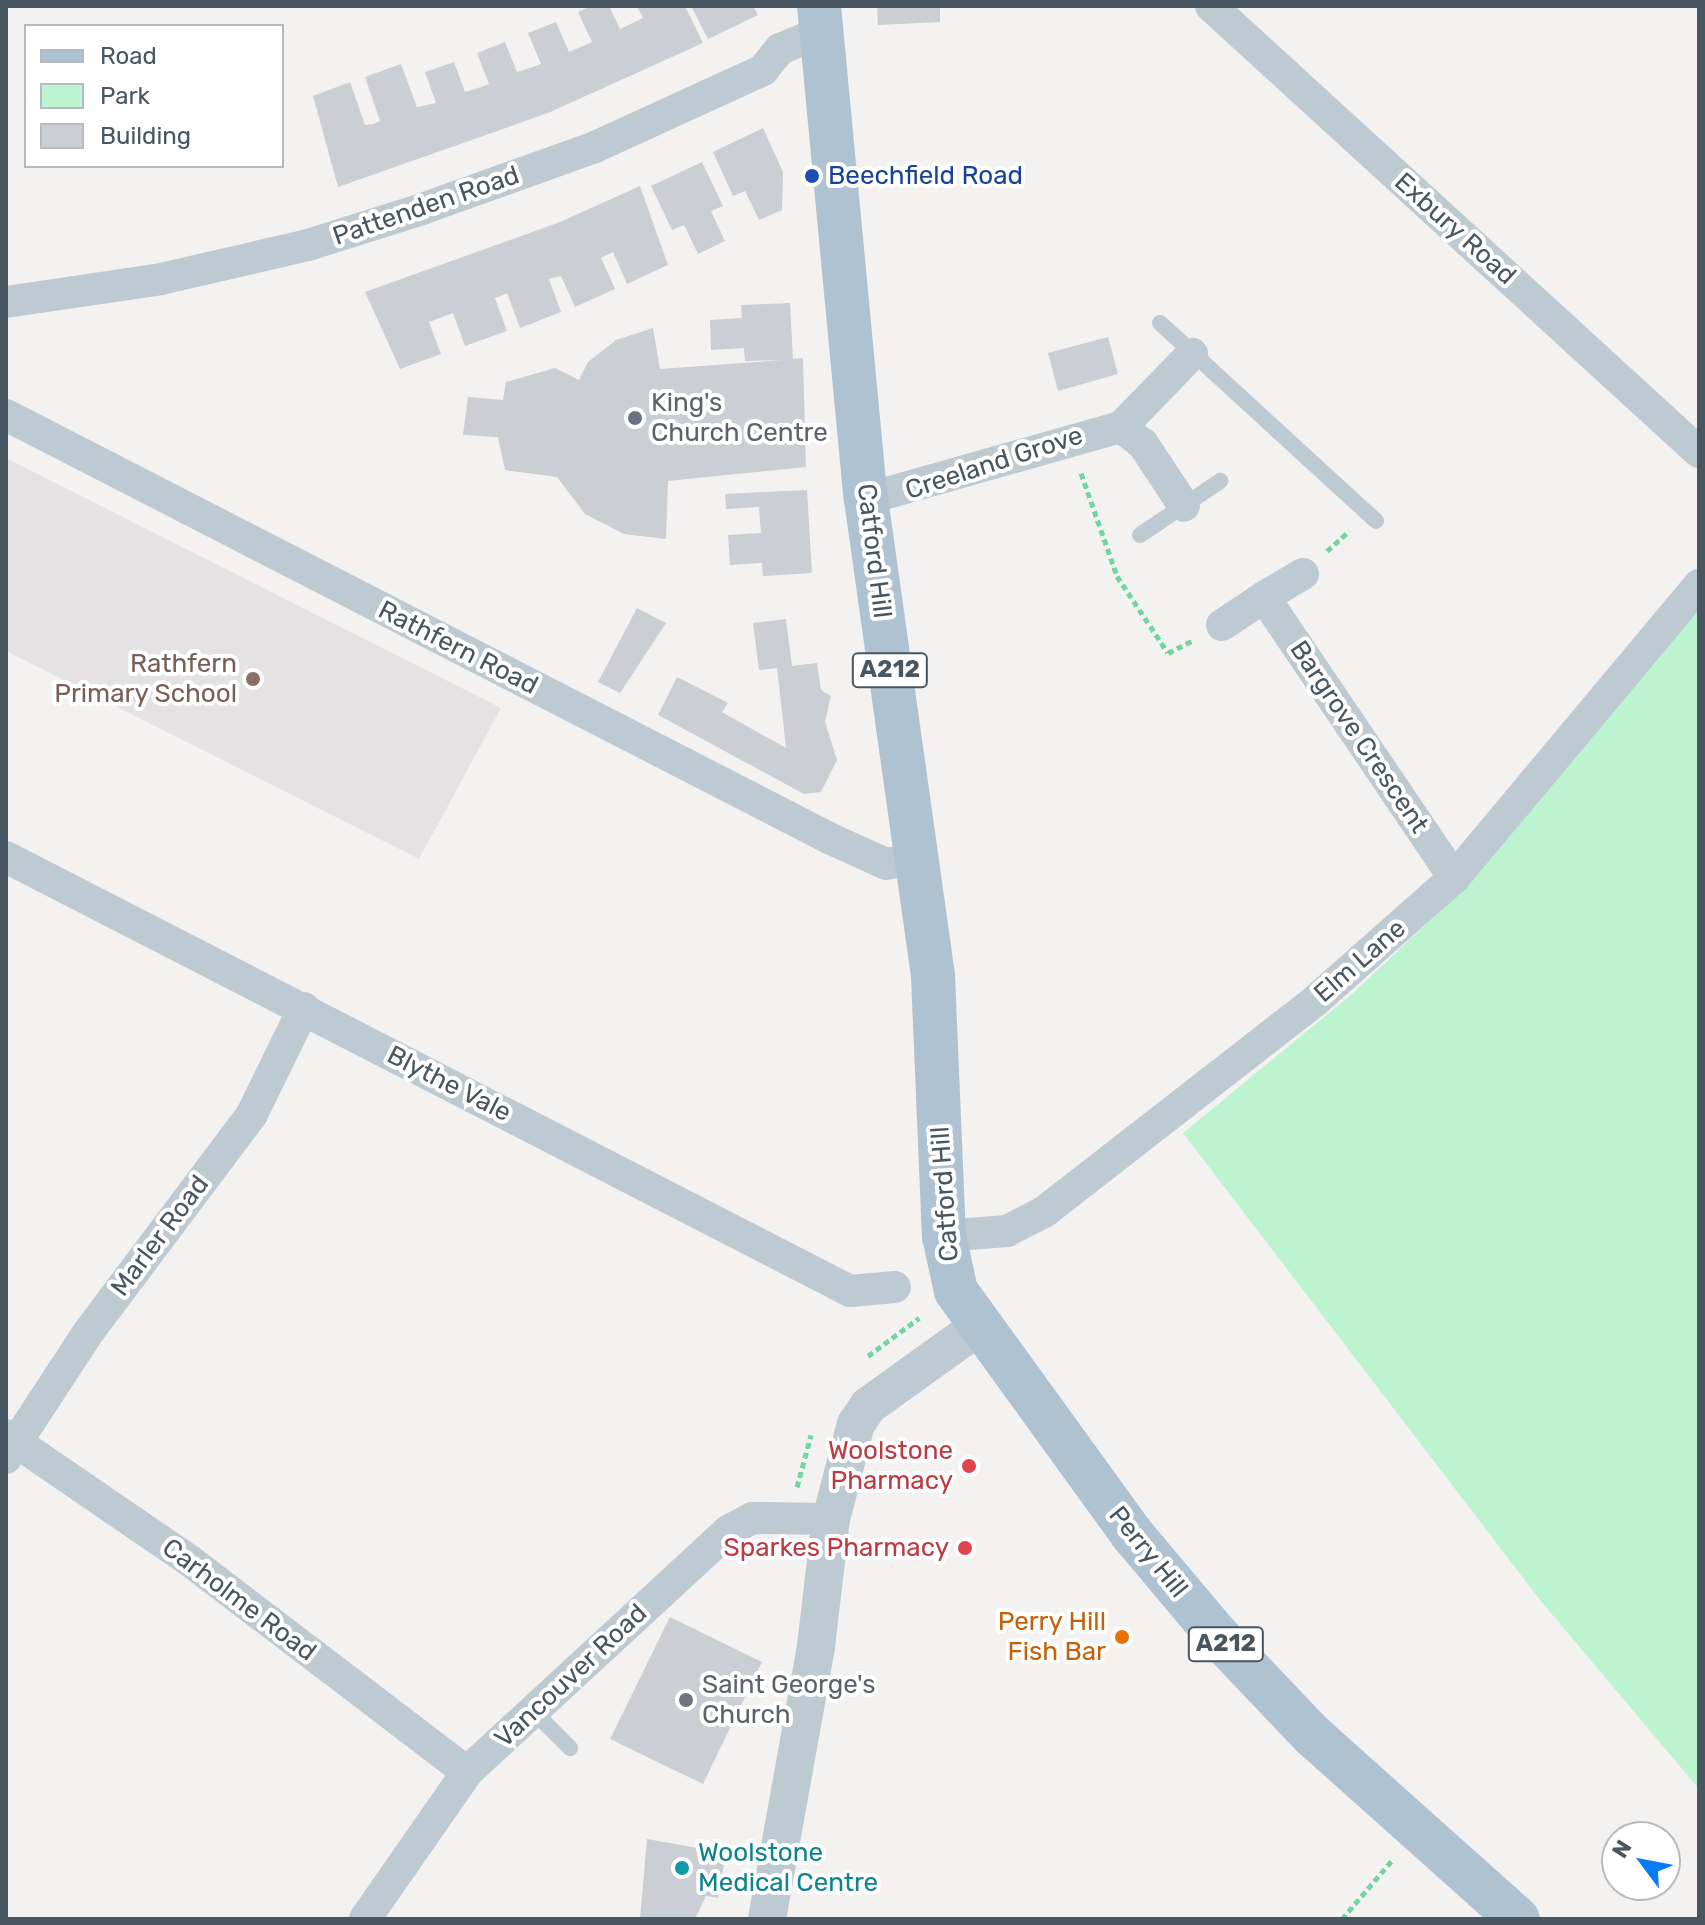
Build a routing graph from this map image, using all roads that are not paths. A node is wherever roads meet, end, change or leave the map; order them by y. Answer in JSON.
{"nodes":[{"id":1,"x":1211,"y":6,"type":"edge"},
{"id":2,"x":819,"y":19,"type":"edge"},
{"id":3,"x":6,"y":302,"type":"edge"},
{"id":4,"x":1160,"y":323,"type":"dead end"},
{"id":5,"x":1192,"y":354,"type":"junction"},
{"id":6,"x":6,"y":415,"type":"edge"},
{"id":7,"x":1121,"y":427,"type":"junction"},
{"id":8,"x":1699,"y":452,"type":"edge"},
{"id":9,"x":1220,"y":481,"type":"dead end"},
{"id":10,"x":866,"y":499,"type":"junction"},
{"id":11,"x":1184,"y":506,"type":"junction"},
{"id":12,"x":1376,"y":521,"type":"dead end"},
{"id":13,"x":1140,"y":535,"type":"dead end"},
{"id":14,"x":1303,"y":574,"type":"road end"},
{"id":15,"x":1699,"y":585,"type":"edge"},
{"id":16,"x":1264,"y":597,"type":"junction"},
{"id":17,"x":1222,"y":625,"type":"road end"},
{"id":18,"x":6,"y":857,"type":"edge"},
{"id":19,"x":915,"y":859,"type":"junction"},
{"id":20,"x":1454,"y":878,"type":"junction"},
{"id":21,"x":304,"y":1008,"type":"junction"},
{"id":22,"x":944,"y":1236,"type":"junction"},
{"id":23,"x":897,"y":1302,"type":"road end"},
{"id":24,"x":978,"y":1327,"type":"junction"},
{"id":25,"x":10,"y":1444,"type":"edge"},
{"id":26,"x":831,"y":1519,"type":"junction"},
{"id":27,"x":532,"y":1710,"type":"junction"},
{"id":28,"x":570,"y":1748,"type":"dead end"},
{"id":29,"x":467,"y":1772,"type":"junction"},
{"id":30,"x":365,"y":1919,"type":"edge"},
{"id":31,"x":767,"y":1919,"type":"edge"},
{"id":32,"x":1518,"y":1919,"type":"edge"}],
"edges":[{"from":1,"to":8,"type":"street","name":"Exbury Road"},
{"from":2,"to":3,"type":"street","name":"Pattenden Road"},
{"from":2,"to":10,"type":"main road","name":"Catford Hill","number":"A212"},
{"from":4,"to":5,"type":"lane"},
{"from":5,"to":7,"type":"street"},
{"from":5,"to":12,"type":"lane"},
{"from":6,"to":19,"type":"street","name":"Rathfern Road"},
{"from":7,"to":10,"type":"street","name":"Creeland Grove"},
{"from":7,"to":11,"type":"street"},
{"from":9,"to":11,"type":"lane"},
{"from":10,"to":19,"type":"main road","name":"Catford Hill","number":"A212"},
{"from":11,"to":13,"type":"lane"},
{"from":14,"to":16,"type":"street"},
{"from":15,"to":20,"type":"street","name":"Elm Lane"},
{"from":16,"to":17,"type":"street"},
{"from":16,"to":20,"type":"street","name":"Bargrove Crescent"},
{"from":18,"to":21,"type":"street","name":"Blythe Vale"},
{"from":19,"to":22,"type":"main road","name":"Catford Hill","number":"A212"},
{"from":20,"to":22,"type":"street","name":"Elm Lane"},
{"from":21,"to":23,"type":"street","name":"Blythe Vale"},
{"from":21,"to":25,"type":"street","name":"Marler Road"},
{"from":22,"to":24,"type":"main road","name":"Catford Hill","number":"A212"},
{"from":24,"to":26,"type":"street"},
{"from":24,"to":32,"type":"main road","name":"Perry Hill","number":"A212"},
{"from":25,"to":29,"type":"street","name":"Carholme Road"},
{"from":26,"to":27,"type":"street","name":"Vancouver Road"},
{"from":26,"to":31,"type":"street"},
{"from":27,"to":28,"type":"lane"},
{"from":27,"to":29,"type":"street","name":"Vancouver Road"},
{"from":29,"to":30,"type":"street","name":"Vancouver Road"}]}
